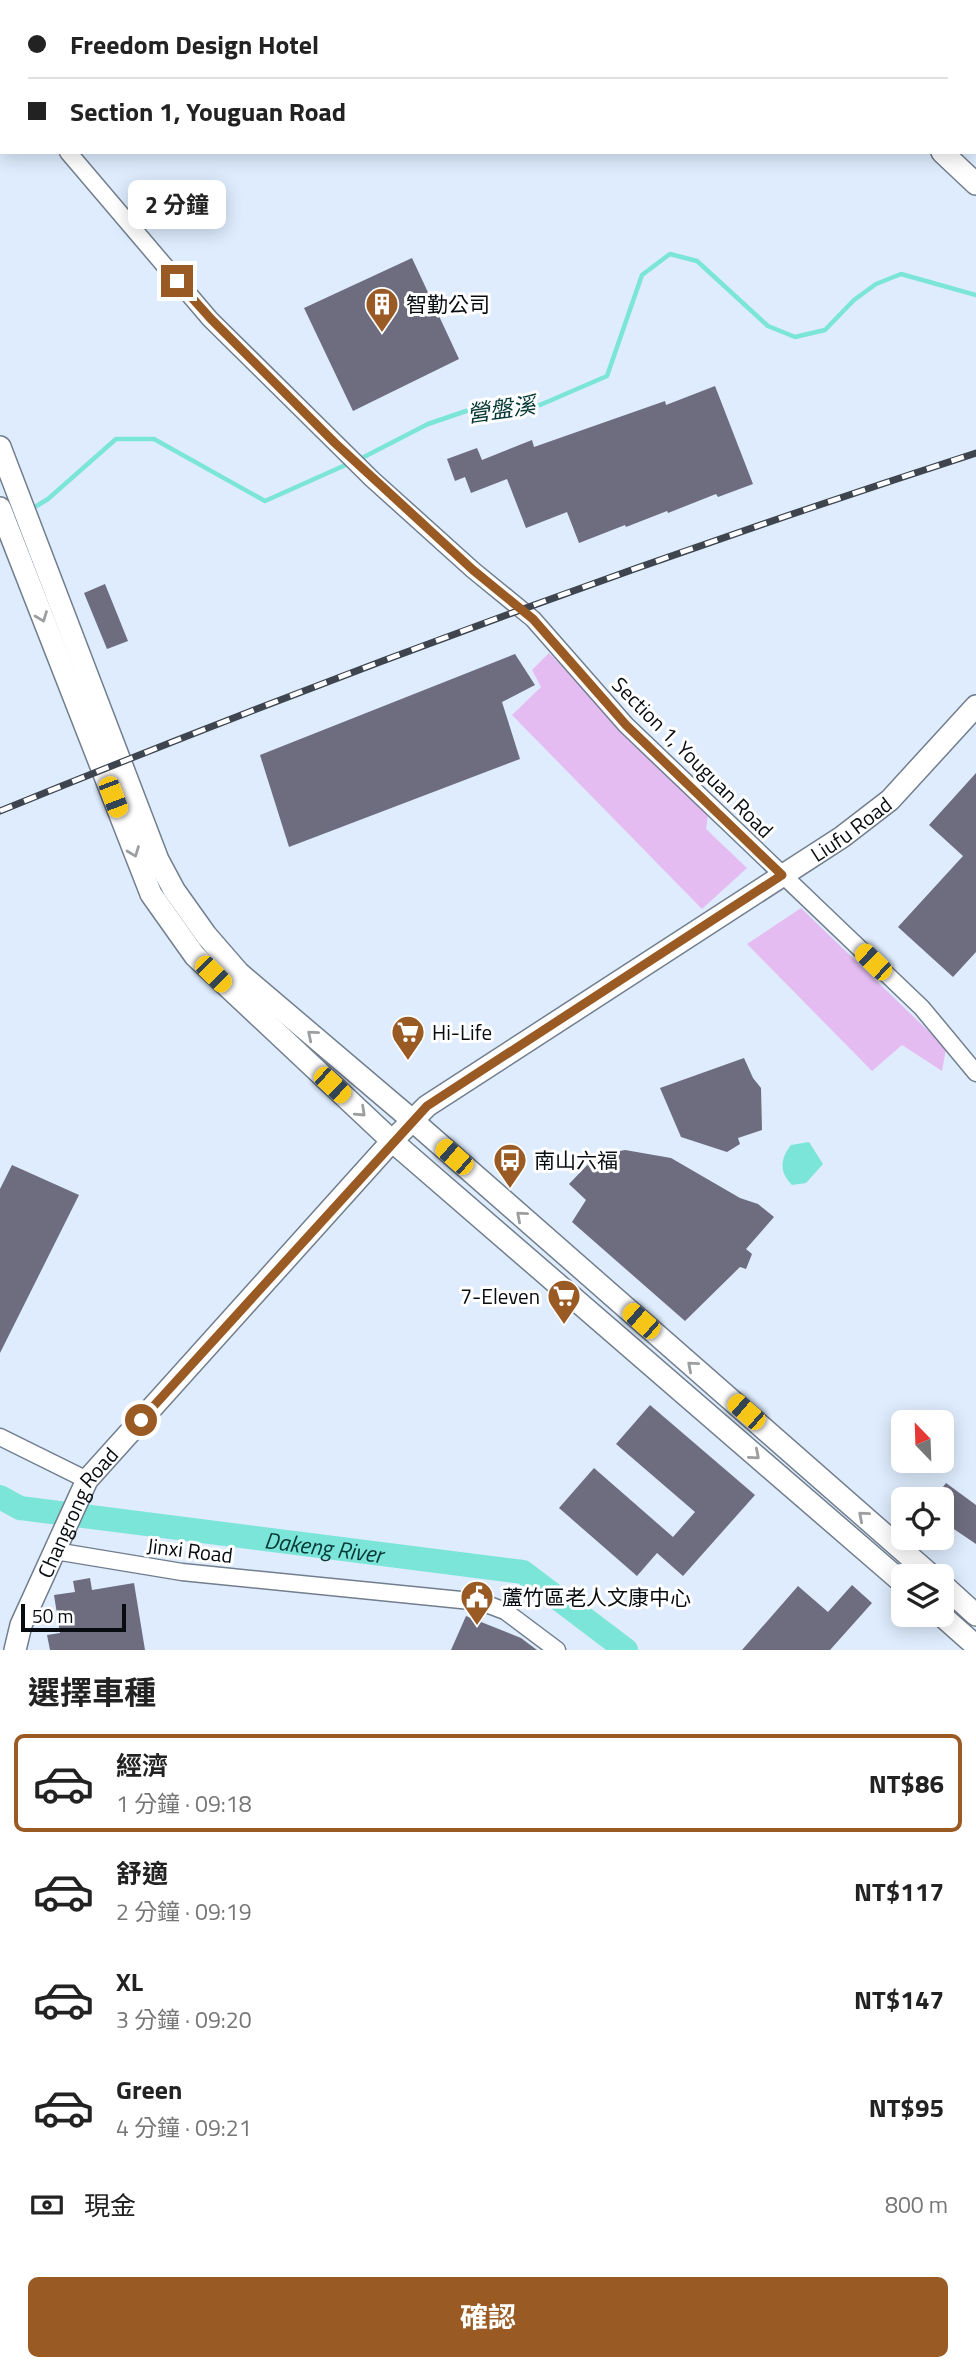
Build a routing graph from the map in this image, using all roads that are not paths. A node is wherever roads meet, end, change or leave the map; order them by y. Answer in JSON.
{"nodes":[{"id":1,"x":70,"y":154,"type":"edge"},
{"id":2,"x":944,"y":154,"type":"edge"},
{"id":3,"x":976,"y":184,"type":"edge"},
{"id":4,"x":0,"y":446,"type":"edge"},
{"id":5,"x":2,"y":515,"type":"edge"},
{"id":6,"x":27,"y":549,"type":"junction"},
{"id":7,"x":976,"y":706,"type":"edge"},
{"id":8,"x":782,"y":875,"type":"junction"},
{"id":9,"x":976,"y":1073,"type":"edge"},
{"id":10,"x":412,"y":1121,"type":"junction"},
{"id":11,"x":392,"y":1141,"type":"junction"},
{"id":12,"x":0,"y":1437,"type":"edge"},
{"id":13,"x":84,"y":1486,"type":"junction"},
{"id":14,"x":57,"y":1547,"type":"junction"},
{"id":15,"x":918,"y":1564,"type":"edge"},
{"id":16,"x":891,"y":1573,"type":"edge"},
{"id":17,"x":954,"y":1595,"type":"edge"},
{"id":18,"x":976,"y":1615,"type":"edge"},
{"id":19,"x":954,"y":1626,"type":"edge"},
{"id":20,"x":976,"y":1645,"type":"edge"},
{"id":21,"x":15,"y":1650,"type":"edge"},
{"id":22,"x":556,"y":1650,"type":"edge"}],
"edges":[{"from":1,"to":8,"type":"street","name":"Section 1, Youguan Road"},
{"from":2,"to":3,"type":"street"},
{"from":4,"to":6,"type":"street"},
{"from":5,"to":6,"type":"street"},
{"from":10,"to":6,"type":"street","one_way":true},
{"from":6,"to":11,"type":"street","one_way":true},
{"from":7,"to":8,"type":"street","name":"Liufu Road"},
{"from":8,"to":9,"type":"street","name":"Section 1, Youguan Road"},
{"from":8,"to":10,"type":"street","name":"Liufu Road"},
{"from":10,"to":11,"type":"street","name":"Liufu Road"},
{"from":15,"to":10,"type":"street","one_way":true},
{"from":11,"to":13,"type":"street","name":"Changrong Road"},
{"from":11,"to":16,"type":"street","one_way":true},
{"from":12,"to":13,"type":"street"},
{"from":13,"to":14,"type":"street","name":"Changrong Road"},
{"from":14,"to":21,"type":"street","name":"Changrong Road"},
{"from":14,"to":22,"type":"street","name":"Jinxi Road"},
{"from":17,"to":18,"type":"street"},
{"from":19,"to":20,"type":"street"}]}
